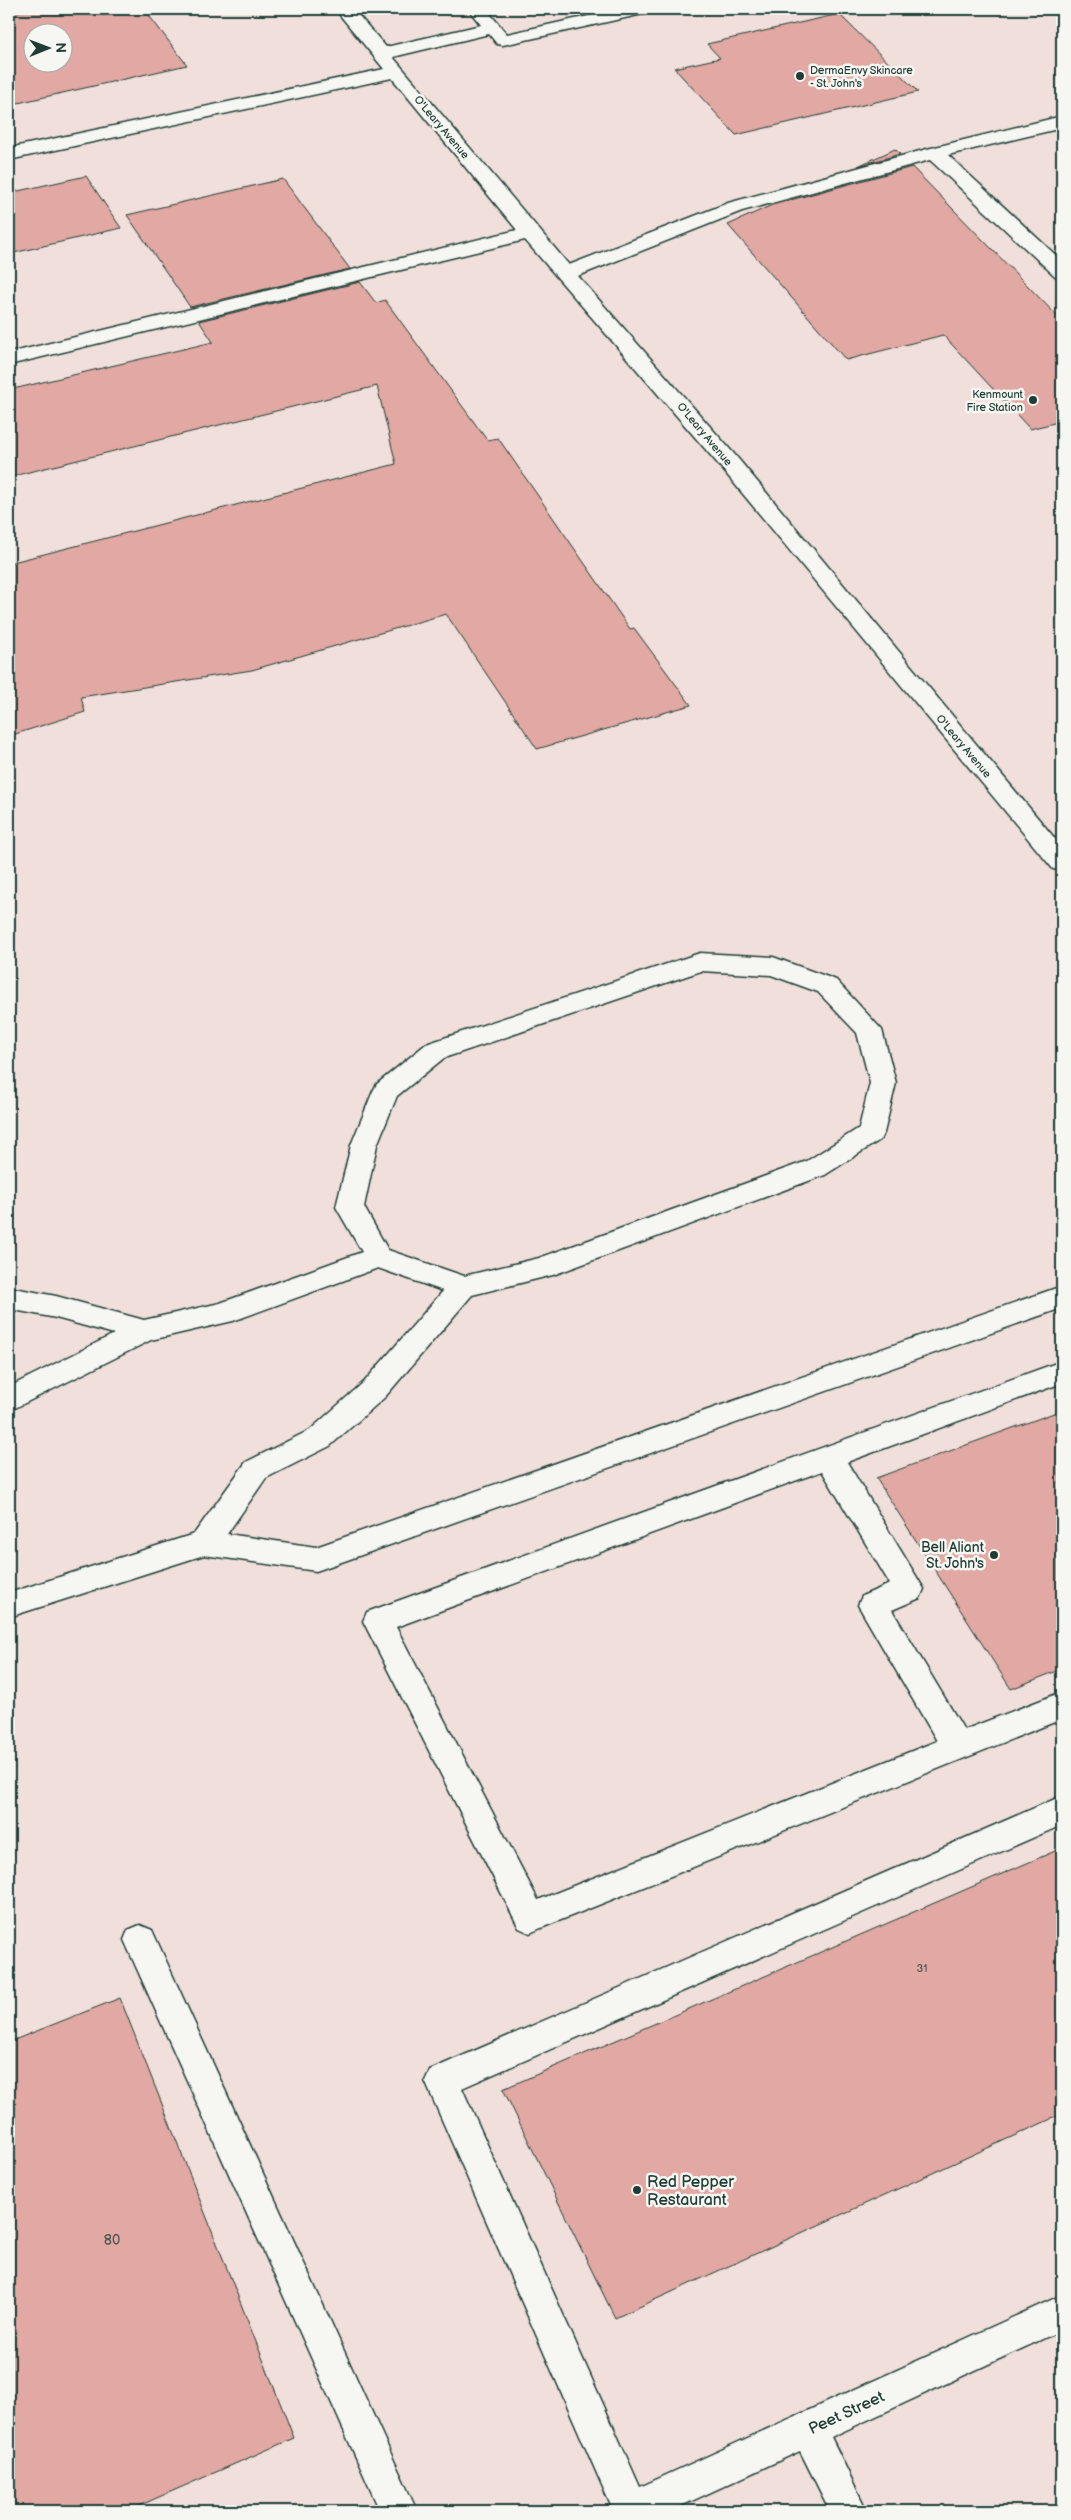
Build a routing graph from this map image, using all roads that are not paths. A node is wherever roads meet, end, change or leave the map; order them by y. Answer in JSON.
{"nodes":[{"id":1,"x":344,"y":9,"type":"edge"},
{"id":2,"x":477,"y":9,"type":"edge"},
{"id":3,"x":643,"y":9,"type":"edge"},
{"id":4,"x":493,"y":28,"type":"junction"},
{"id":5,"x":381,"y":54,"type":"junction"},
{"id":6,"x":395,"y":72,"type":"junction"},
{"id":7,"x":1062,"y":122,"type":"edge"},
{"id":8,"x":934,"y":153,"type":"junction"},
{"id":9,"x":9,"y":154,"type":"edge"},
{"id":10,"x":530,"y":232,"type":"junction"},
{"id":11,"x":1062,"y":272,"type":"edge"},
{"id":12,"x":567,"y":273,"type":"junction"},
{"id":13,"x":9,"y":359,"type":"edge"},
{"id":14,"x":1062,"y":864,"type":"edge"},
{"id":15,"x":378,"y":1257,"type":"junction"},
{"id":16,"x":463,"y":1287,"type":"junction"},
{"id":17,"x":1062,"y":1297,"type":"edge"},
{"id":18,"x":9,"y":1298,"type":"edge"},
{"id":19,"x":144,"y":1331,"type":"junction"},
{"id":20,"x":1062,"y":1372,"type":"edge"},
{"id":21,"x":9,"y":1400,"type":"edge"},
{"id":22,"x":828,"y":1456,"type":"junction"},
{"id":23,"x":204,"y":1544,"type":"junction"},
{"id":24,"x":9,"y":1605,"type":"edge"},
{"id":25,"x":1062,"y":1705,"type":"edge"},
{"id":26,"x":958,"y":1748,"type":"junction"},
{"id":27,"x":1062,"y":1810,"type":"edge"},
{"id":28,"x":140,"y":1940,"type":"dead end"},
{"id":29,"x":1062,"y":2312,"type":"edge"},
{"id":30,"x":808,"y":2429,"type":"junction"},
{"id":31,"x":399,"y":2511,"type":"edge"},
{"id":32,"x":630,"y":2511,"type":"edge"},
{"id":33,"x":849,"y":2511,"type":"edge"}],
"edges":[{"from":1,"to":5,"type":"street","name":"O'Leary Avenue"},
{"from":2,"to":4,"type":"street"},
{"from":3,"to":4,"type":"street"},
{"from":4,"to":5,"type":"street"},
{"from":5,"to":6,"type":"street","name":"O'Leary Avenue"},
{"from":6,"to":9,"type":"street"},
{"from":6,"to":10,"type":"street","name":"O'Leary Avenue"},
{"from":7,"to":8,"type":"street"},
{"from":8,"to":11,"type":"street"},
{"from":8,"to":12,"type":"street"},
{"from":10,"to":12,"type":"street","name":"O'Leary Avenue"},
{"from":10,"to":13,"type":"street"},
{"from":12,"to":14,"type":"street","name":"O'Leary Avenue"},
{"from":15,"to":16,"type":"street"},
{"from":15,"to":16,"type":"street"},
{"from":15,"to":19,"type":"street"},
{"from":16,"to":23,"type":"street"},
{"from":17,"to":23,"type":"street"},
{"from":18,"to":19,"type":"street"},
{"from":19,"to":21,"type":"street"},
{"from":20,"to":22,"type":"street"},
{"from":22,"to":26,"type":"street"},
{"from":22,"to":26,"type":"street"},
{"from":23,"to":24,"type":"street"},
{"from":25,"to":26,"type":"street"},
{"from":27,"to":32,"type":"street"},
{"from":28,"to":31,"type":"street"},
{"from":29,"to":30,"type":"street","name":"Peet Street"},
{"from":30,"to":32,"type":"street","name":"Peet Street"},
{"from":30,"to":33,"type":"street"}]}
